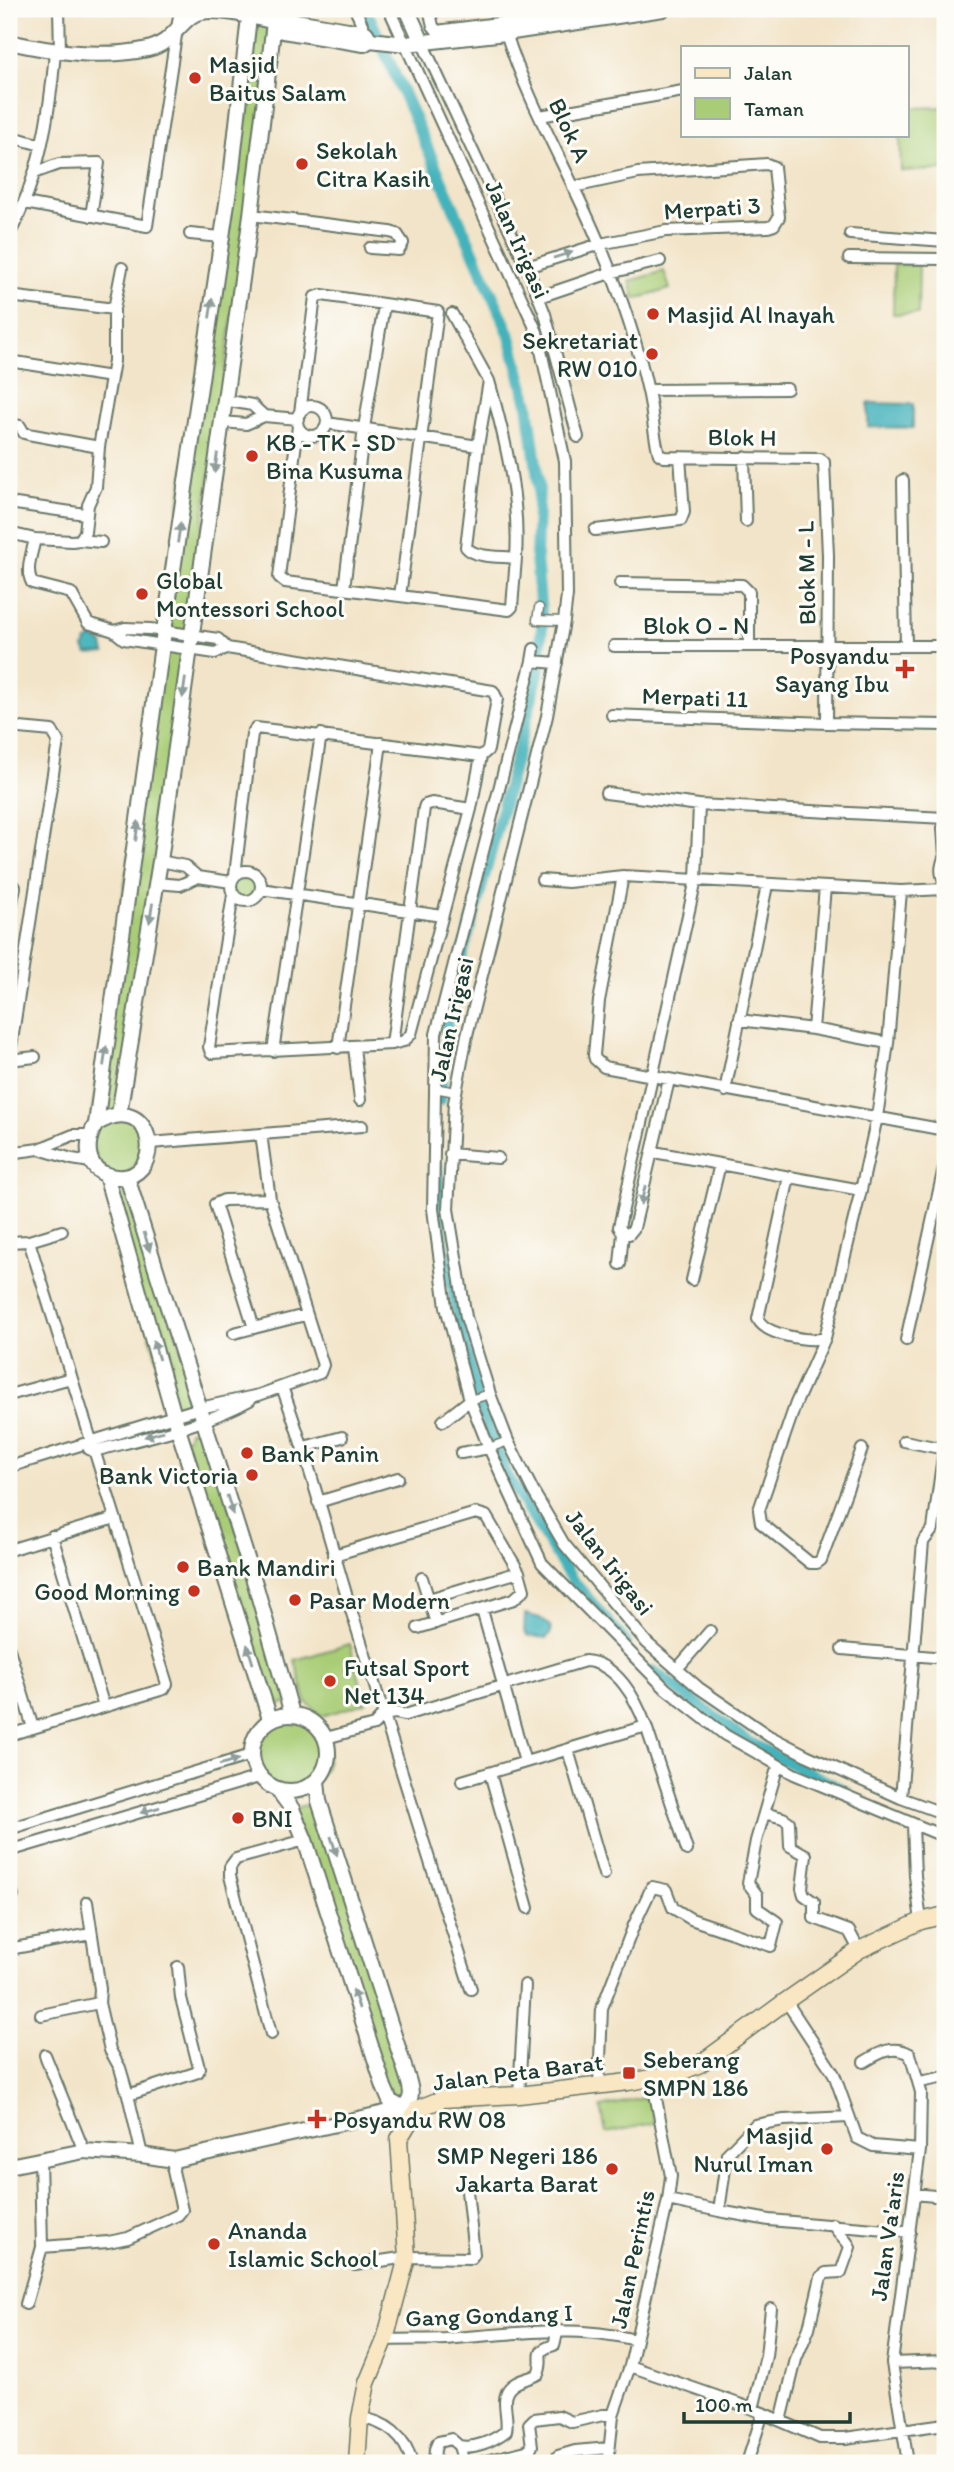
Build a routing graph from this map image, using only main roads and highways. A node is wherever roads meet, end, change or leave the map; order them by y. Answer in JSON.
{"nodes":[{"id":1,"x":945,"y":1915,"type":"edge"},
{"id":2,"x":357,"y":2463,"type":"edge"}],
"edges":[{"from":1,"to":2,"type":"main road","name":"Jalan Peta Barat"}]}
